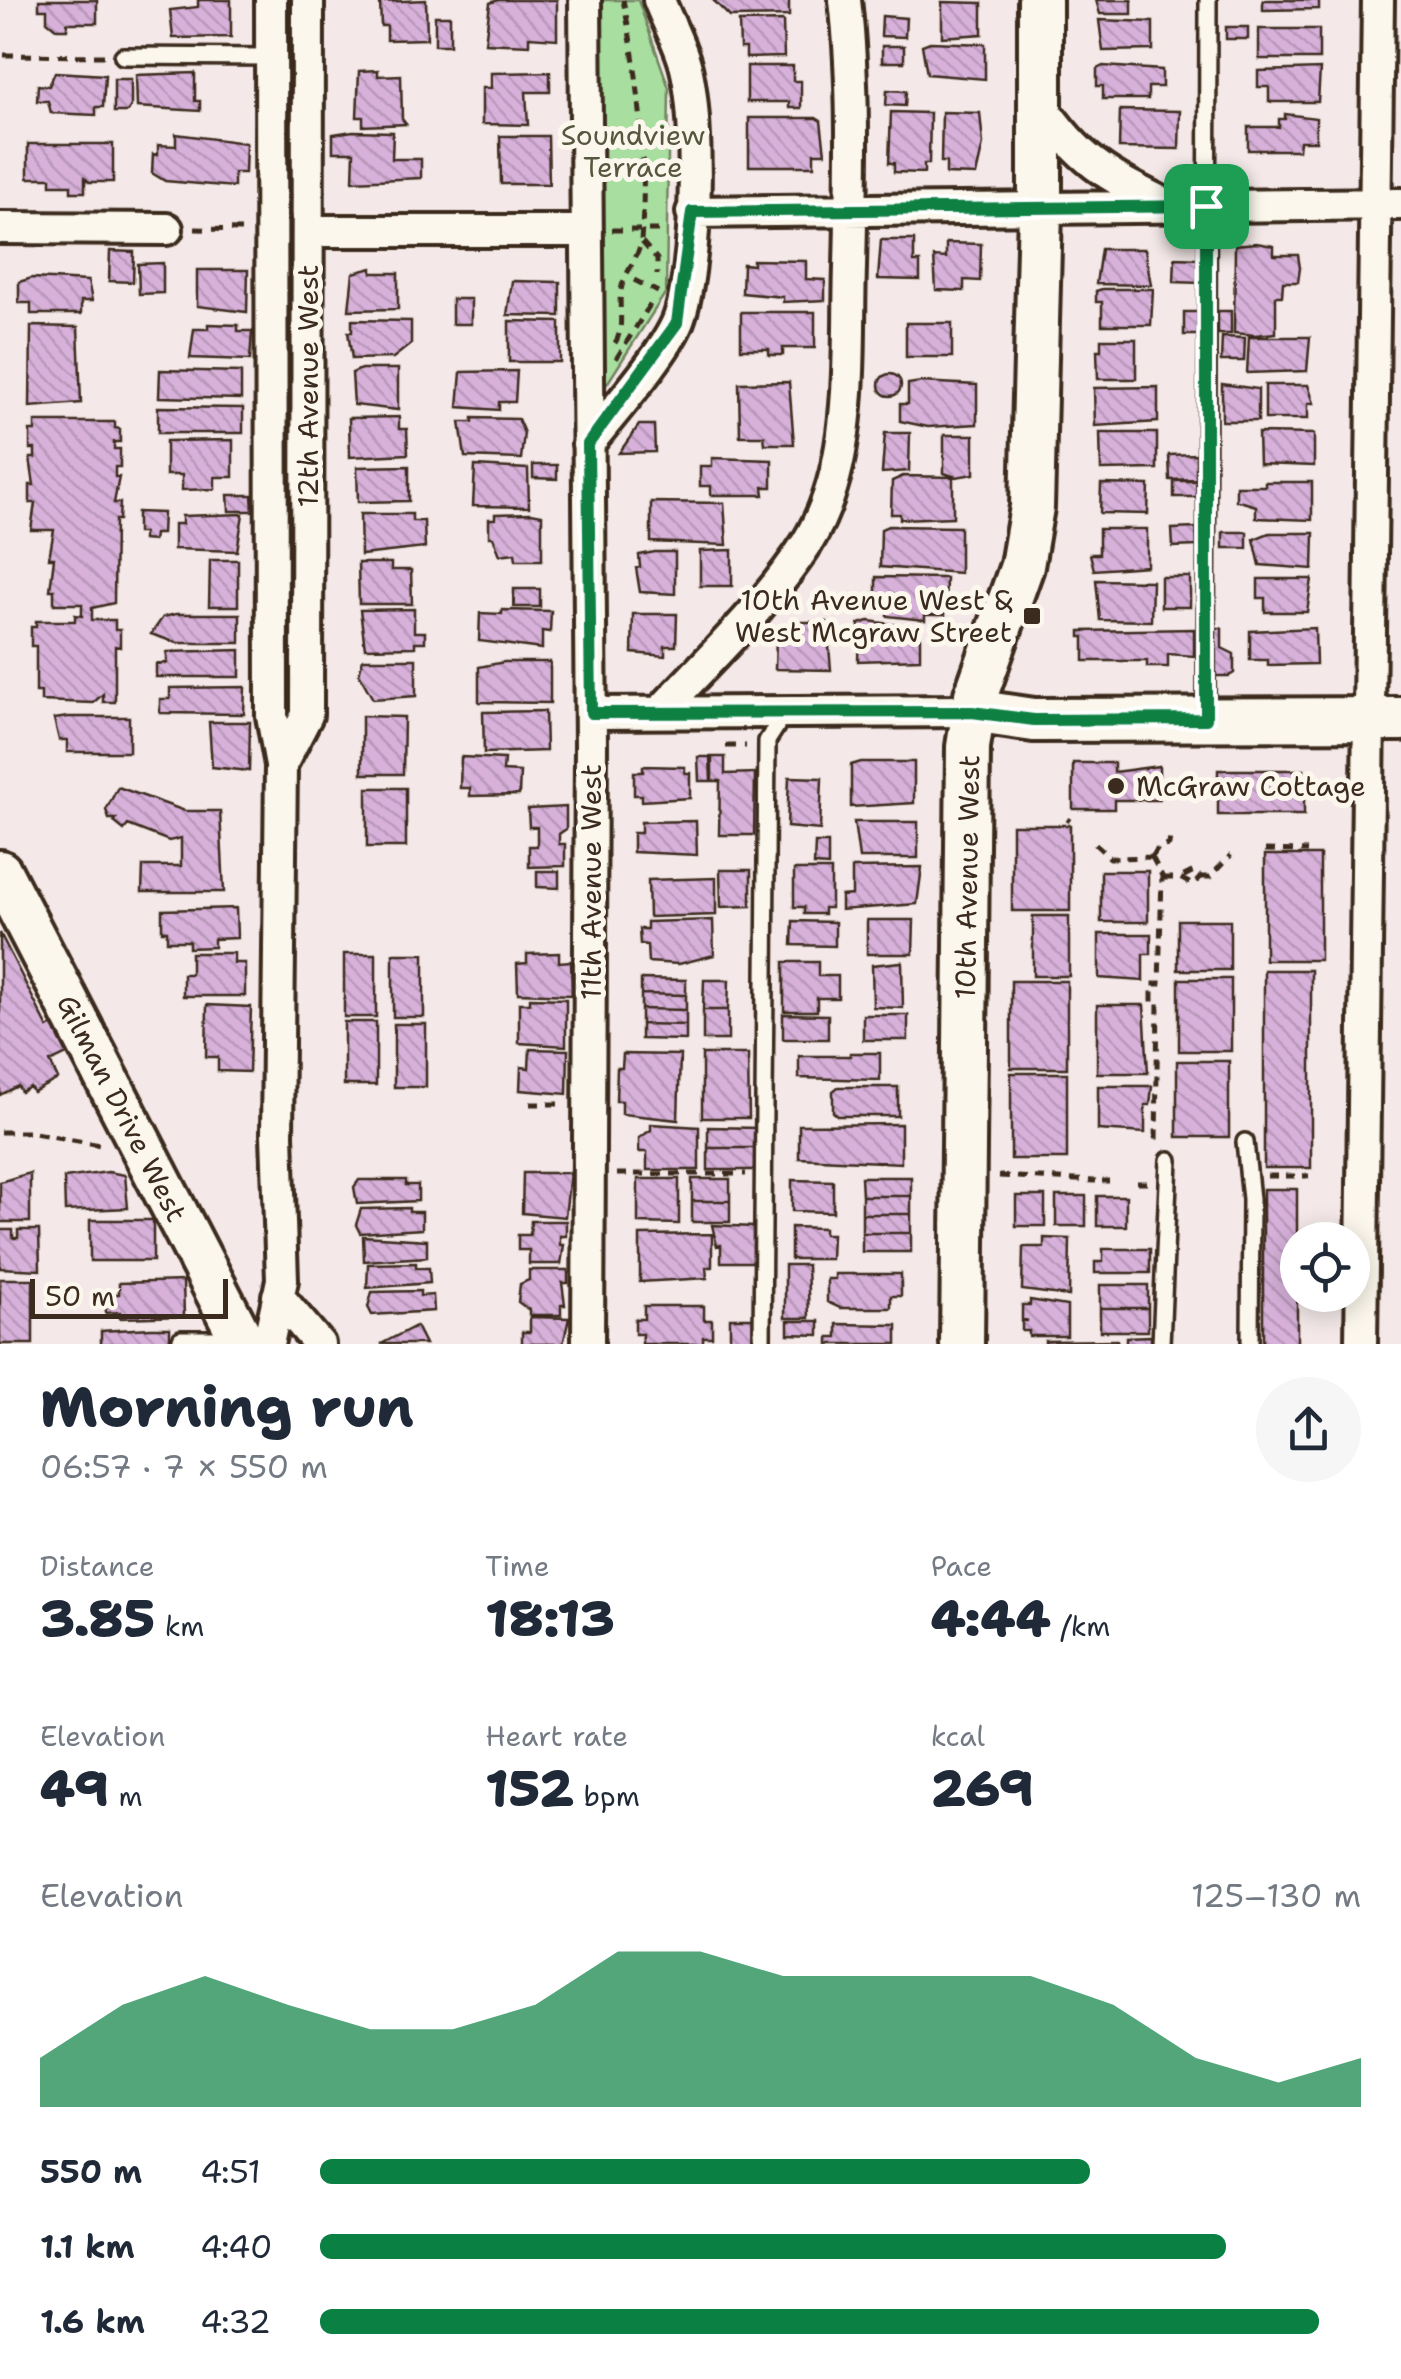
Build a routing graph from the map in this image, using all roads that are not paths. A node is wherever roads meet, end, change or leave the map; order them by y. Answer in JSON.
{"nodes":[{"id":1,"x":271,"y":0,"type":"edge"},
{"id":2,"x":308,"y":0,"type":"edge"},
{"id":3,"x":585,"y":0,"type":"edge"},
{"id":4,"x":659,"y":0,"type":"edge"},
{"id":5,"x":845,"y":0,"type":"edge"},
{"id":6,"x":1040,"y":0,"type":"edge"},
{"id":7,"x":1208,"y":0,"type":"edge"},
{"id":8,"x":1378,"y":0,"type":"edge"},
{"id":9,"x":123,"y":56,"type":"road end"},
{"id":10,"x":271,"y":57,"type":"junction"},
{"id":11,"x":1040,"y":104,"type":"junction"},
{"id":12,"x":1389,"y":204,"type":"edge"},
{"id":13,"x":1206,"y":206,"type":"junction"},
{"id":14,"x":1174,"y":208,"type":"junction"},
{"id":15,"x":1040,"y":210,"type":"junction"},
{"id":16,"x":851,"y":214,"type":"junction"},
{"id":17,"x":683,"y":221,"type":"junction"},
{"id":18,"x":0,"y":228,"type":"edge"},
{"id":19,"x":166,"y":229,"type":"road end"},
{"id":20,"x":308,"y":231,"type":"junction"},
{"id":21,"x":587,"y":231,"type":"junction"},
{"id":22,"x":588,"y":444,"type":"junction"},
{"id":23,"x":662,"y":710,"type":"junction"},
{"id":24,"x":972,"y":712,"type":"junction"},
{"id":25,"x":591,"y":713,"type":"junction"},
{"id":26,"x":1206,"y":719,"type":"junction"},
{"id":27,"x":1385,"y":719,"type":"edge"},
{"id":28,"x":776,"y":727,"type":"joint"},
{"id":29,"x":281,"y":765,"type":"junction"},
{"id":30,"x":0,"y":872,"type":"edge"},
{"id":31,"x":1244,"y":1142,"type":"dead end"},
{"id":32,"x":1169,"y":1160,"type":"dead end"},
{"id":33,"x":278,"y":1296,"type":"junction"},
{"id":34,"x":236,"y":1340,"type":"edge"},
{"id":35,"x":180,"y":1344,"type":"edge"},
{"id":36,"x":319,"y":1344,"type":"edge"},
{"id":37,"x":588,"y":1344,"type":"edge"},
{"id":38,"x":762,"y":1344,"type":"edge"},
{"id":39,"x":962,"y":1344,"type":"edge"},
{"id":40,"x":1161,"y":1344,"type":"edge"},
{"id":41,"x":1250,"y":1344,"type":"edge"},
{"id":42,"x":1362,"y":1344,"type":"edge"}],
"edges":[{"from":1,"to":10,"type":"street","name":"12th Avenue West"},
{"from":2,"to":20,"type":"street","name":"12th Avenue West"},
{"from":3,"to":21,"type":"street","name":"11th Avenue West"},
{"from":4,"to":17,"type":"street"},
{"from":5,"to":16,"type":"street"},
{"from":6,"to":11,"type":"street","name":"10th Avenue West"},
{"from":7,"to":13,"type":"lane"},
{"from":8,"to":12,"type":"street"},
{"from":9,"to":10,"type":"lane"},
{"from":10,"to":29,"type":"street","name":"12th Avenue West"},
{"from":11,"to":14,"type":"street"},
{"from":11,"to":15,"type":"street","name":"10th Avenue West"},
{"from":12,"to":13,"type":"street"},
{"from":12,"to":27,"type":"street"},
{"from":13,"to":14,"type":"street"},
{"from":13,"to":26,"type":"lane"},
{"from":14,"to":15,"type":"street"},
{"from":15,"to":16,"type":"street"},
{"from":15,"to":24,"type":"street","name":"10th Avenue West"},
{"from":16,"to":17,"type":"street"},
{"from":16,"to":23,"type":"street"},
{"from":17,"to":22,"type":"street"},
{"from":18,"to":19,"type":"street"},
{"from":20,"to":21,"type":"street"},
{"from":20,"to":29,"type":"street","name":"12th Avenue West"},
{"from":21,"to":22,"type":"street","name":"11th Avenue West"},
{"from":22,"to":25,"type":"street","name":"11th Avenue West"},
{"from":23,"to":24,"type":"street"},
{"from":23,"to":25,"type":"street"},
{"from":24,"to":26,"type":"street"},
{"from":24,"to":28,"type":"street"},
{"from":24,"to":39,"type":"street","name":"10th Avenue West"},
{"from":25,"to":37,"type":"street","name":"11th Avenue West"},
{"from":26,"to":27,"type":"street"},
{"from":27,"to":42,"type":"street"},
{"from":28,"to":38,"type":"lane"},
{"from":29,"to":33,"type":"street","name":"12th Avenue West"},
{"from":30,"to":34,"type":"street","name":"Gilman Drive West"},
{"from":31,"to":41,"type":"lane"},
{"from":32,"to":40,"type":"lane"},
{"from":33,"to":34,"type":"street","name":"12th Avenue West"},
{"from":33,"to":36,"type":"street"},
{"from":34,"to":35,"type":"lane"}]}
